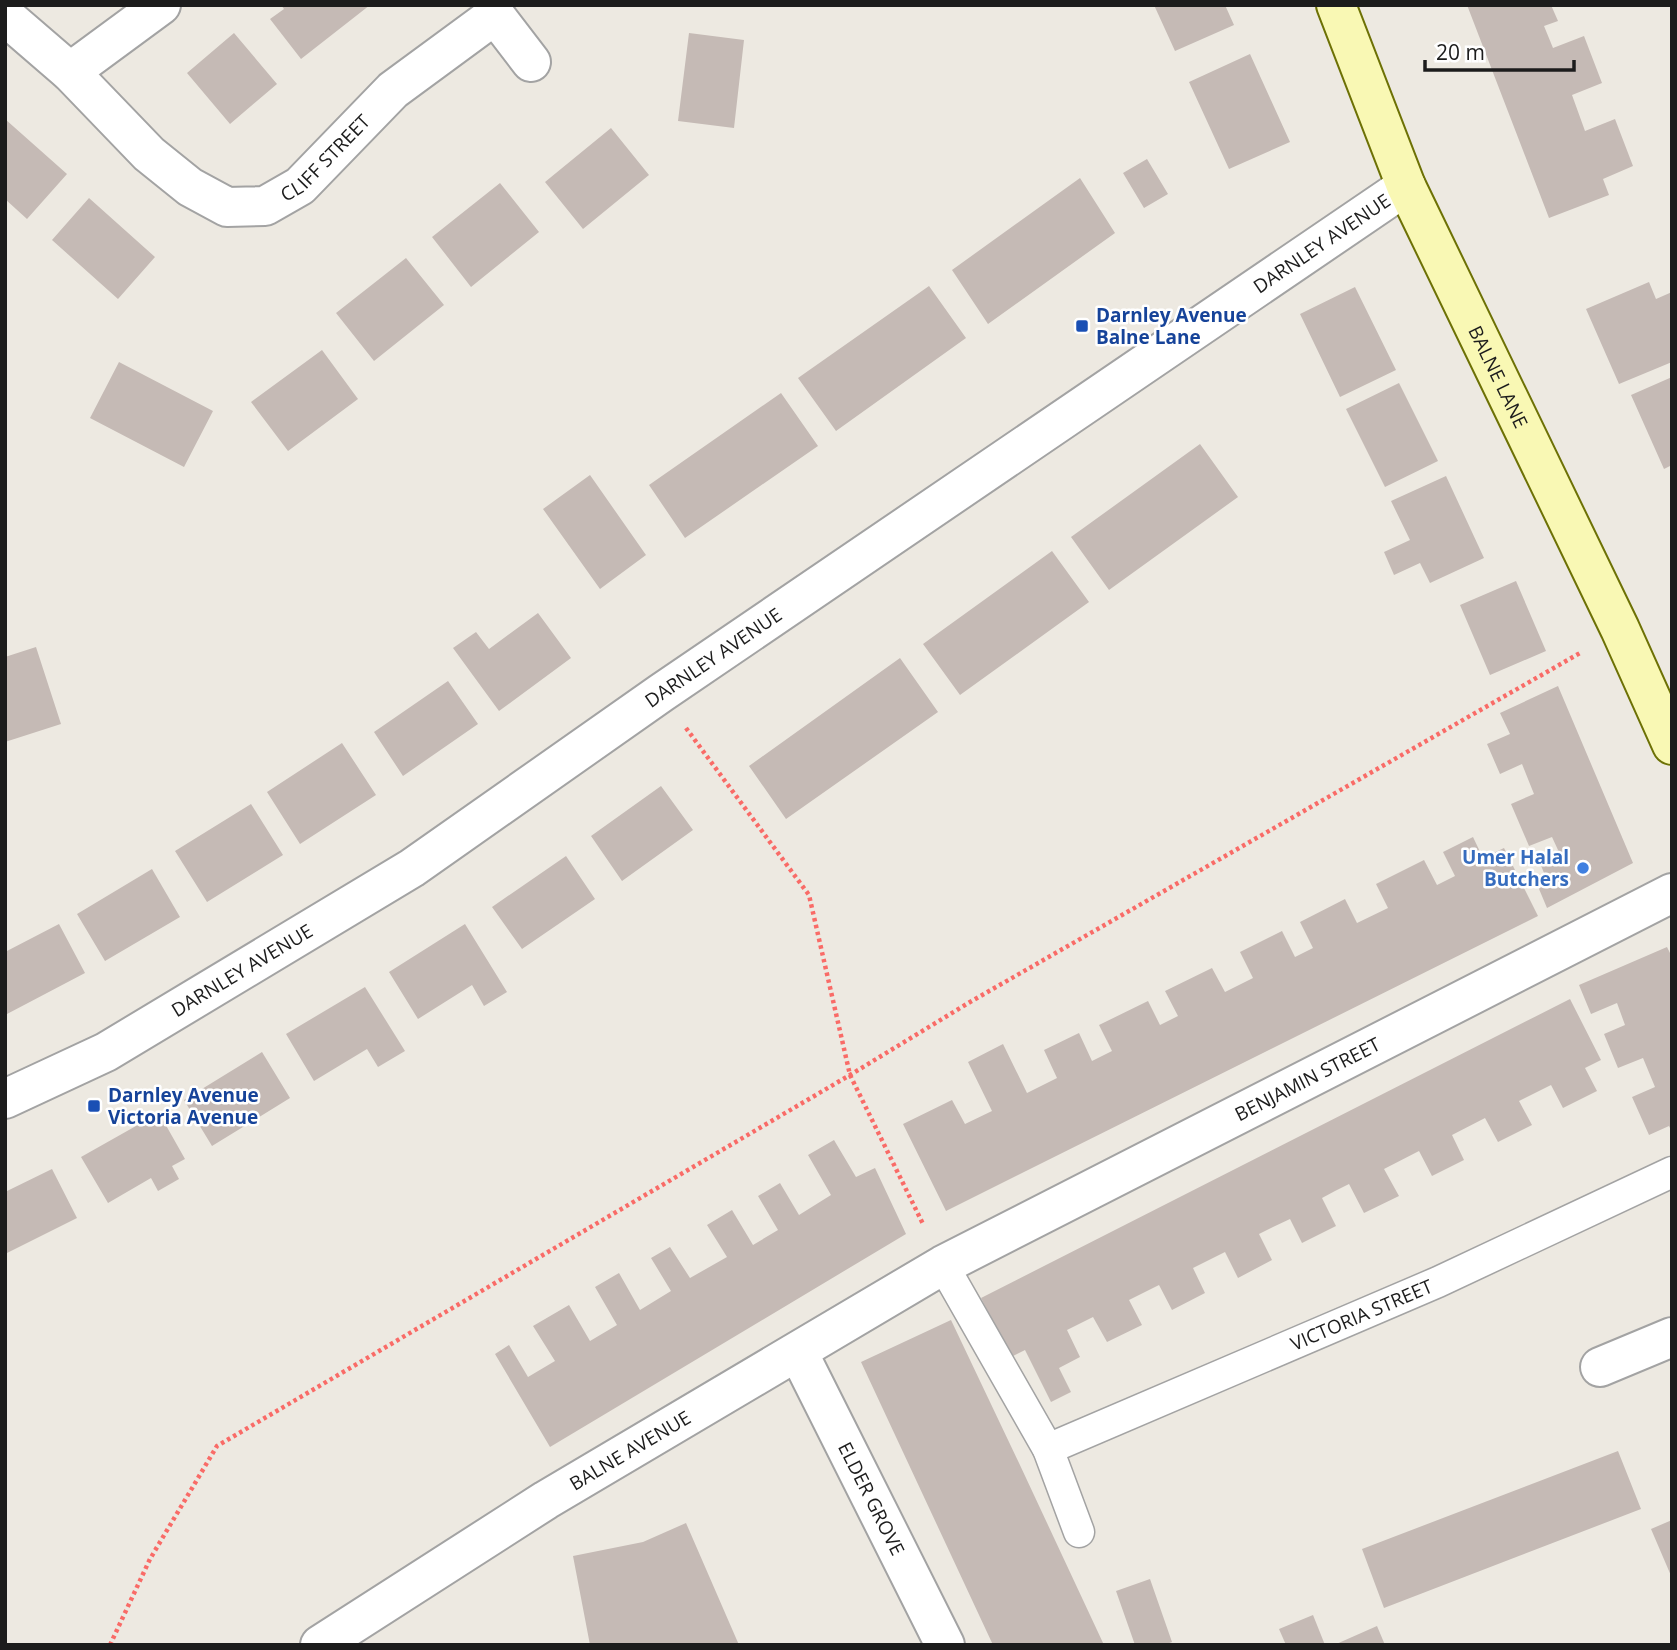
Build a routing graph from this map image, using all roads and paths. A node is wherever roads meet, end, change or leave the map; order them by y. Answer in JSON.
{"nodes":[{"id":1,"x":162,"y":5,"type":"edge"},
{"id":2,"x":1336,"y":5,"type":"edge"},
{"id":3,"x":5,"y":16,"type":"edge"},
{"id":4,"x":531,"y":62,"type":"dead end"},
{"id":5,"x":70,"y":72,"type":"junction"},
{"id":6,"x":1406,"y":186,"type":"junction"},
{"id":7,"x":1620,"y":629,"type":"junction"},
{"id":8,"x":661,"y":693,"type":"junction"},
{"id":9,"x":1672,"y":746,"type":"edge"},
{"id":10,"x":1672,"y":893,"type":"edge"},
{"id":11,"x":850,"y":1076,"type":"junction"},
{"id":12,"x":5,"y":1099,"type":"edge"},
{"id":13,"x":1672,"y":1172,"type":"edge"},
{"id":14,"x":943,"y":1265,"type":"junction"},
{"id":15,"x":1672,"y":1337,"type":"edge"},
{"id":16,"x":798,"y":1352,"type":"junction"},
{"id":17,"x":1601,"y":1367,"type":"dead end"},
{"id":18,"x":1048,"y":1449,"type":"junction"},
{"id":19,"x":1079,"y":1532,"type":"dead end"},
{"id":20,"x":110,"y":1645,"type":"edge"},
{"id":21,"x":320,"y":1645,"type":"edge"},
{"id":22,"x":945,"y":1645,"type":"edge"}],
"edges":[{"from":1,"to":5,"type":"street"},
{"from":2,"to":6,"type":"street","name":"BALNE LANE"},
{"from":3,"to":5,"type":"street","name":"CLIFF STREET"},
{"from":4,"to":5,"type":"street","name":"CLIFF STREET"},
{"from":6,"to":7,"type":"street","name":"BALNE LANE"},
{"from":6,"to":8,"type":"street","name":"DARNLEY AVENUE"},
{"from":7,"to":9,"type":"street","name":"BALNE LANE"},
{"from":7,"to":11,"type":"path"},
{"from":8,"to":11,"type":"path"},
{"from":8,"to":12,"type":"street","name":"DARNLEY AVENUE"},
{"from":10,"to":14,"type":"street","name":"BENJAMIN STREET"},
{"from":11,"to":14,"type":"path"},
{"from":11,"to":20,"type":"path"},
{"from":13,"to":18,"type":"lane","name":"VICTORIA STREET"},
{"from":14,"to":16,"type":"street","name":"BALNE AVENUE"},
{"from":14,"to":18,"type":"lane"},
{"from":15,"to":17,"type":"street"},
{"from":16,"to":21,"type":"street","name":"BALNE AVENUE"},
{"from":16,"to":22,"type":"street","name":"ELDER GROVE"},
{"from":18,"to":19,"type":"lane"}]}
